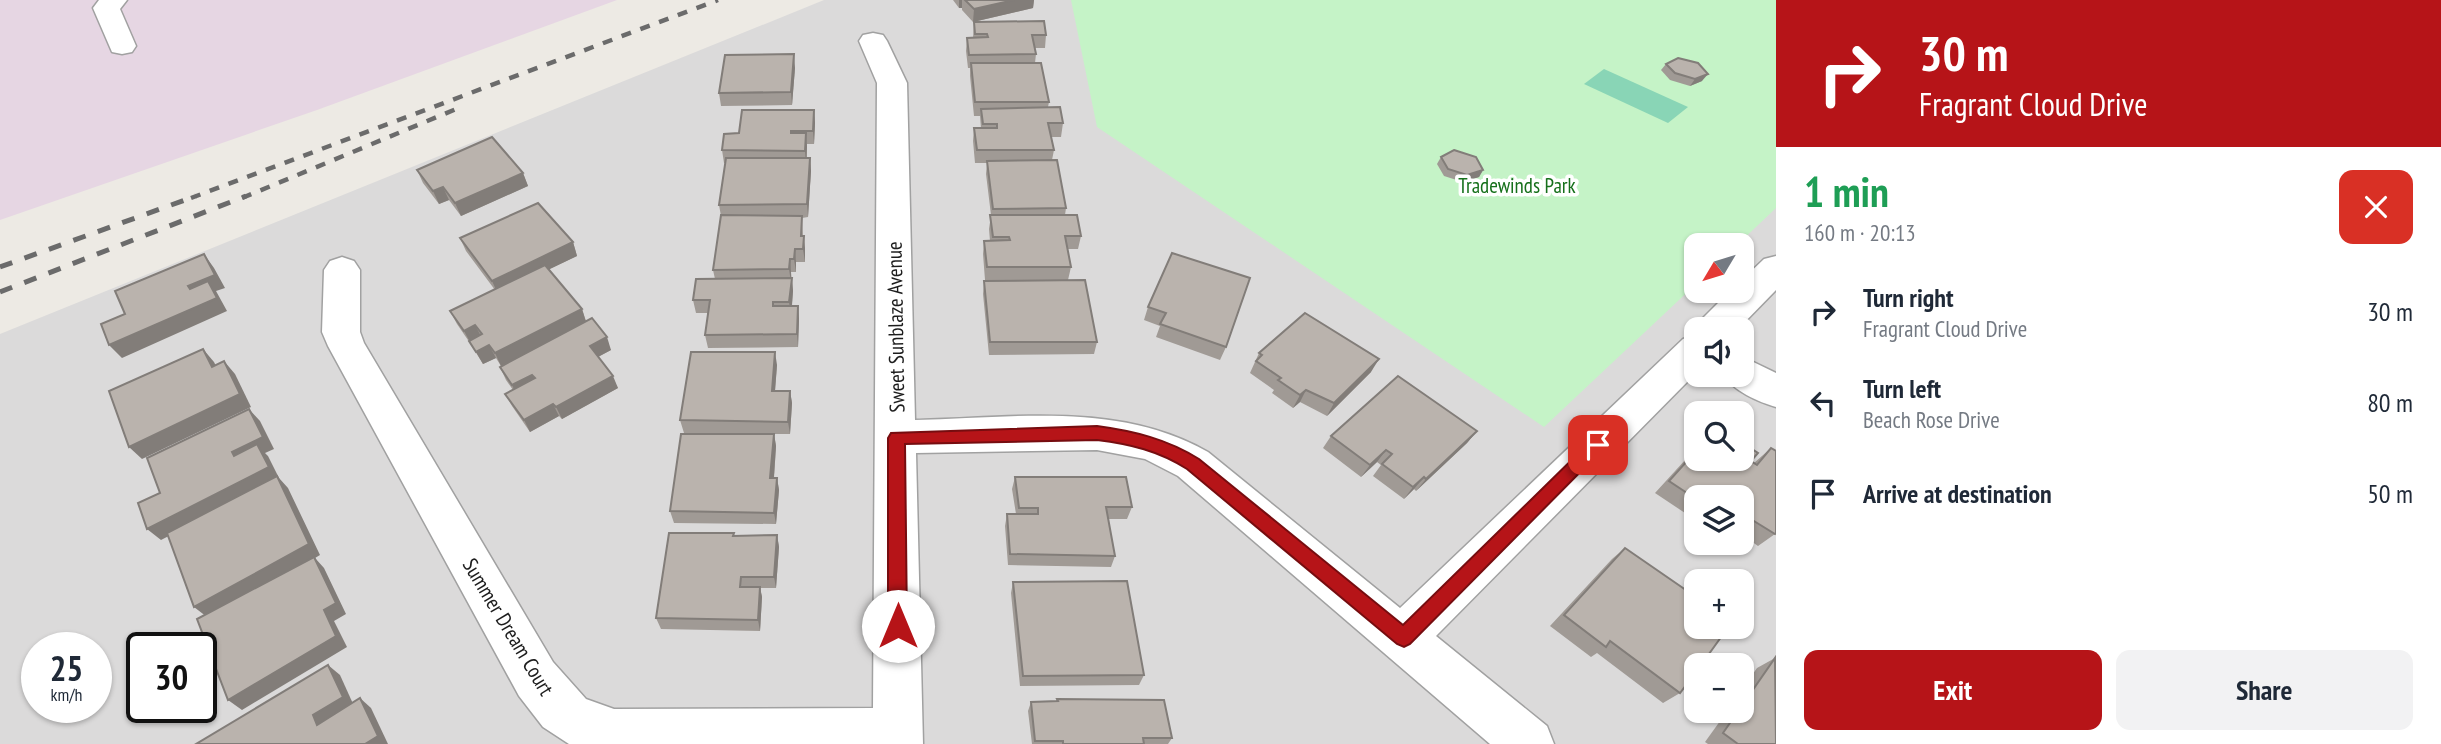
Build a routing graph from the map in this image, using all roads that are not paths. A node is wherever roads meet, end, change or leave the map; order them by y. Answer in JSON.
{"nodes":[{"id":1,"x":114,"y":0,"type":"edge"},
{"id":2,"x":873,"y":41,"type":"dead end"},
{"id":3,"x":122,"y":47,"type":"dead end"},
{"id":4,"x":1776,"y":268,"type":"edge"},
{"id":5,"x":342,"y":270,"type":"dead end"},
{"id":6,"x":1727,"y":317,"type":"edge"},
{"id":7,"x":1684,"y":361,"type":"edge"},
{"id":8,"x":1754,"y":379,"type":"edge"},
{"id":9,"x":1776,"y":392,"type":"edge"},
{"id":10,"x":897,"y":438,"type":"junction"},
{"id":11,"x":1404,"y":637,"type":"junction"},
{"id":12,"x":898,"y":739,"type":"edge"},
{"id":13,"x":1529,"y":744,"type":"edge"}],
"edges":[{"from":1,"to":3,"type":"street"},
{"from":2,"to":10,"type":"street","name":"Sweet Sunblaze Avenue"},
{"from":4,"to":6,"type":"street"},
{"from":5,"to":12,"type":"street","name":"Summer Dream Court"},
{"from":7,"to":11,"type":"street"},
{"from":8,"to":9,"type":"street"},
{"from":10,"to":11,"type":"street"},
{"from":10,"to":12,"type":"street","name":"Sweet Sunblaze Avenue"},
{"from":11,"to":13,"type":"street"}]}
